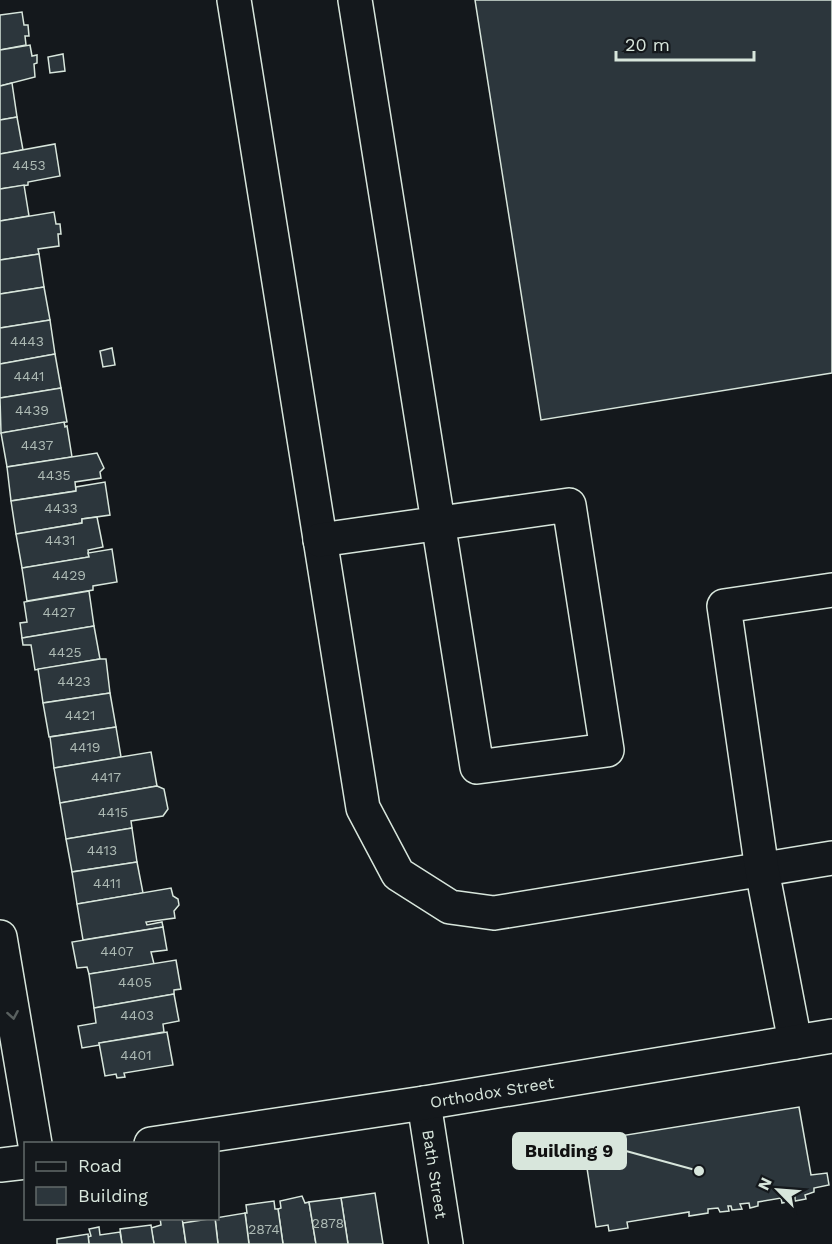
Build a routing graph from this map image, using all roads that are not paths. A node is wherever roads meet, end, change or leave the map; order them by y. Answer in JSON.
{"nodes":[{"id":1,"x":234,"y":0,"type":"edge"},
{"id":2,"x":354,"y":0,"type":"edge"},
{"id":3,"x":437,"y":523,"type":"junction"},
{"id":4,"x":320,"y":540,"type":"junction"},
{"id":5,"x":832,"y":590,"type":"edge"},
{"id":6,"x":832,"y":858,"type":"edge"},
{"id":7,"x":762,"y":870,"type":"junction"},
{"id":8,"x":0,"y":937,"type":"edge"},
{"id":9,"x":832,"y":1036,"type":"edge"},
{"id":10,"x":795,"y":1042,"type":"junction"},
{"id":11,"x":424,"y":1103,"type":"junction"},
{"id":12,"x":35,"y":1142,"type":"edge"},
{"id":13,"x":158,"y":1142,"type":"edge"},
{"id":14,"x":24,"y":1162,"type":"edge"},
{"id":15,"x":0,"y":1166,"type":"edge"},
{"id":16,"x":446,"y":1244,"type":"edge"}],
"edges":[{"from":1,"to":4,"type":"street"},
{"from":2,"to":3,"type":"street"},
{"from":3,"to":3,"type":"street"},
{"from":3,"to":4,"type":"street"},
{"from":4,"to":7,"type":"street"},
{"from":5,"to":7,"type":"street"},
{"from":6,"to":7,"type":"street"},
{"from":7,"to":10,"type":"street"},
{"from":8,"to":12,"type":"street","one_way":true},
{"from":9,"to":10,"type":"street","name":"Orthodox Street"},
{"from":10,"to":11,"type":"street","name":"Orthodox Street"},
{"from":11,"to":13,"type":"street","name":"Orthodox Street"},
{"from":11,"to":16,"type":"street","name":"Bath Street"},
{"from":14,"to":15,"type":"street"}]}
